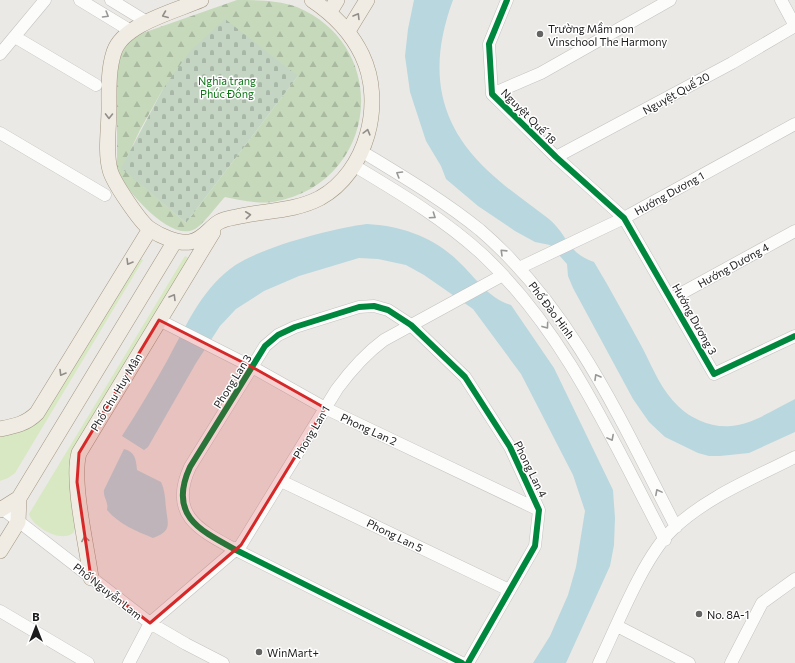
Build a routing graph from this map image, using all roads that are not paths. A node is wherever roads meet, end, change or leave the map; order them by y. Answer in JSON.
{"nodes":[{"id":1,"x":45,"y":0,"type":"edge"},
{"id":2,"x":80,"y":0,"type":"edge"},
{"id":3,"x":111,"y":0,"type":"edge"},
{"id":4,"x":201,"y":0,"type":"edge"},
{"id":5,"x":312,"y":0,"type":"edge"},
{"id":6,"x":337,"y":0,"type":"edge"},
{"id":7,"x":367,"y":0,"type":"edge"},
{"id":8,"x":507,"y":0,"type":"edge"},
{"id":9,"x":670,"y":0,"type":"edge"},
{"id":10,"x":781,"y":0,"type":"edge"},
{"id":11,"x":330,"y":13,"type":"junction"},
{"id":12,"x":147,"y":22,"type":"junction"},
{"id":13,"x":795,"y":26,"type":"edge"},
{"id":14,"x":131,"y":31,"type":"junction"},
{"id":15,"x":348,"y":32,"type":"junction"},
{"id":16,"x":15,"y":36,"type":"junction"},
{"id":17,"x":0,"y":54,"type":"edge"},
{"id":18,"x":96,"y":85,"type":"dead end"},
{"id":19,"x":492,"y":94,"type":"junction"},
{"id":20,"x":795,"y":124,"type":"edge"},
{"id":21,"x":0,"y":133,"type":"edge"},
{"id":22,"x":361,"y":151,"type":"junction"},
{"id":23,"x":556,"y":157,"type":"junction"},
{"id":24,"x":353,"y":165,"type":"junction"},
{"id":25,"x":105,"y":195,"type":"dead end"},
{"id":26,"x":624,"y":218,"type":"junction"},
{"id":27,"x":218,"y":223,"type":"junction"},
{"id":28,"x":150,"y":229,"type":"junction"},
{"id":29,"x":480,"y":231,"type":"junction"},
{"id":30,"x":795,"y":231,"type":"edge"},
{"id":31,"x":175,"y":241,"type":"junction"},
{"id":32,"x":468,"y":243,"type":"junction"},
{"id":33,"x":519,"y":268,"type":"junction"},
{"id":34,"x":503,"y":275,"type":"junction"},
{"id":35,"x":546,"y":298,"type":"junction"},
{"id":36,"x":672,"y":299,"type":"junction"},
{"id":37,"x":533,"y":309,"type":"junction"},
{"id":38,"x":159,"y":320,"type":"junction"},
{"id":39,"x":411,"y":325,"type":"junction"},
{"id":40,"x":795,"y":336,"type":"edge"},
{"id":41,"x":252,"y":367,"type":"junction"},
{"id":42,"x":325,"y":408,"type":"junction"},
{"id":43,"x":0,"y":429,"type":"edge"},
{"id":44,"x":795,"y":457,"type":"edge"},
{"id":45,"x":281,"y":481,"type":"junction"},
{"id":46,"x":19,"y":498,"type":"junction"},
{"id":47,"x":0,"y":508,"type":"edge"},
{"id":48,"x":539,"y":510,"type":"junction"},
{"id":49,"x":18,"y":522,"type":"junction"},
{"id":50,"x":676,"y":527,"type":"junction"},
{"id":51,"x":665,"y":540,"type":"junction"},
{"id":52,"x":236,"y":550,"type":"junction"},
{"id":53,"x":0,"y":551,"type":"edge"},
{"id":54,"x":91,"y":578,"type":"junction"},
{"id":55,"x":795,"y":579,"type":"edge"},
{"id":56,"x":509,"y":590,"type":"junction"},
{"id":57,"x":0,"y":612,"type":"edge"},
{"id":58,"x":150,"y":623,"type":"junction"},
{"id":59,"x":617,"y":626,"type":"junction"},
{"id":60,"x":88,"y":663,"type":"edge"},
{"id":61,"x":129,"y":663,"type":"edge"},
{"id":62,"x":223,"y":663,"type":"edge"},
{"id":63,"x":462,"y":663,"type":"edge"},
{"id":64,"x":468,"y":663,"type":"edge"},
{"id":65,"x":599,"y":663,"type":"edge"},
{"id":66,"x":690,"y":663,"type":"edge"},
{"id":67,"x":731,"y":663,"type":"edge"}],
"edges":[{"from":1,"to":16,"type":"street"},
{"from":2,"to":14,"type":"street","one_way":true},
{"from":3,"to":12,"type":"street"},
{"from":4,"to":12,"type":"main road","one_way":true},
{"from":5,"to":11,"type":"main road"},
{"from":6,"to":11,"type":"main road"},
{"from":15,"to":7,"type":"main road","one_way":true},
{"from":8,"to":19,"type":"street","name":"Nguyệt Quế 18"},
{"from":9,"to":19,"type":"street"},
{"from":10,"to":13,"type":"street"},
{"from":11,"to":15,"type":"main road"},
{"from":12,"to":14,"type":"main road"},
{"from":13,"to":23,"type":"street","name":"Nguyệt Quế 20"},
{"from":14,"to":28,"type":"main road","one_way":true},
{"from":22,"to":15,"type":"main road","one_way":true},
{"from":16,"to":17,"type":"street"},
{"from":16,"to":18,"type":"street"},
{"from":19,"to":23,"type":"street","name":"Nguyệt Quế 18"},
{"from":20,"to":26,"type":"street","name":"Hướng Dương 1"},
{"from":21,"to":25,"type":"street"},
{"from":22,"to":24,"type":"main road"},
{"from":29,"to":22,"type":"street","name":"Phố Đào Hinh","one_way":true},
{"from":23,"to":26,"type":"street","name":"Nguyệt Quế 18"},
{"from":27,"to":24,"type":"main road","one_way":true},
{"from":24,"to":32,"type":"street","name":"Phố Đào Hinh","one_way":true},
{"from":26,"to":33,"type":"street","name":"Hướng Dương 1"},
{"from":26,"to":36,"type":"street","name":"Hướng Dương 3"},
{"from":27,"to":31,"type":"main road"},
{"from":38,"to":27,"type":"main road","name":"Phố Chu Huy Mân","one_way":true},
{"from":28,"to":31,"type":"main road"},
{"from":28,"to":43,"type":"main road","one_way":true},
{"from":29,"to":32,"type":"street"},
{"from":33,"to":29,"type":"street","name":"Phố Đào Hinh","one_way":true},
{"from":30,"to":36,"type":"street","name":"Hướng Dương 4"},
{"from":31,"to":46,"type":"main road"},
{"from":32,"to":34,"type":"street","name":"Phố Đào Hinh"},
{"from":33,"to":35,"type":"street","name":"Phố Đào Hinh"},
{"from":34,"to":37,"type":"street","name":"Phố Đào Hinh"},
{"from":34,"to":39,"type":"street","name":"Phong Lan 1"},
{"from":35,"to":37,"type":"street"},
{"from":50,"to":35,"type":"street","name":"Phố Đào Hinh","one_way":true},
{"from":36,"to":40,"type":"street","name":"Hướng Dương 3"},
{"from":37,"to":51,"type":"street","name":"Phố Đào Hinh","one_way":true},
{"from":38,"to":41,"type":"street","name":"Phong Lan 2"},
{"from":54,"to":38,"type":"main road","name":"Phố Chu Huy Mân","one_way":true},
{"from":39,"to":41,"type":"street","name":"Phong Lan 3"},
{"from":39,"to":42,"type":"street","name":"Phong Lan 1"},
{"from":39,"to":48,"type":"street","name":"Phong Lan 4"},
{"from":41,"to":42,"type":"street","name":"Phong Lan 2"},
{"from":41,"to":52,"type":"street","name":"Phong Lan 3"},
{"from":42,"to":45,"type":"street","name":"Phong Lan 1"},
{"from":42,"to":48,"type":"street","name":"Phong Lan 2"},
{"from":44,"to":50,"type":"street"},
{"from":45,"to":52,"type":"street","name":"Phong Lan 1"},
{"from":45,"to":56,"type":"street","name":"Phong Lan 5"},
{"from":46,"to":47,"type":"main road"},
{"from":46,"to":49,"type":"main road"},
{"from":47,"to":49,"type":"street","name":"Phố Nguyễn Lam"},
{"from":48,"to":56,"type":"street","name":"Phong Lan 4"},
{"from":49,"to":53,"type":"main road"},
{"from":49,"to":54,"type":"street","name":"Phố Nguyễn Lam"},
{"from":50,"to":51,"type":"street"},
{"from":51,"to":59,"type":"street"},
{"from":52,"to":58,"type":"street","name":"Phong Lan 1"},
{"from":52,"to":63,"type":"street"},
{"from":54,"to":58,"type":"street","name":"Phố Nguyễn Lam"},
{"from":55,"to":67,"type":"street"},
{"from":56,"to":64,"type":"street","name":"Phong Lan 4"},
{"from":57,"to":60,"type":"street"},
{"from":58,"to":61,"type":"street"},
{"from":58,"to":62,"type":"street","name":"Phố Nguyễn Lam"},
{"from":59,"to":65,"type":"street"},
{"from":59,"to":66,"type":"street"}]}
